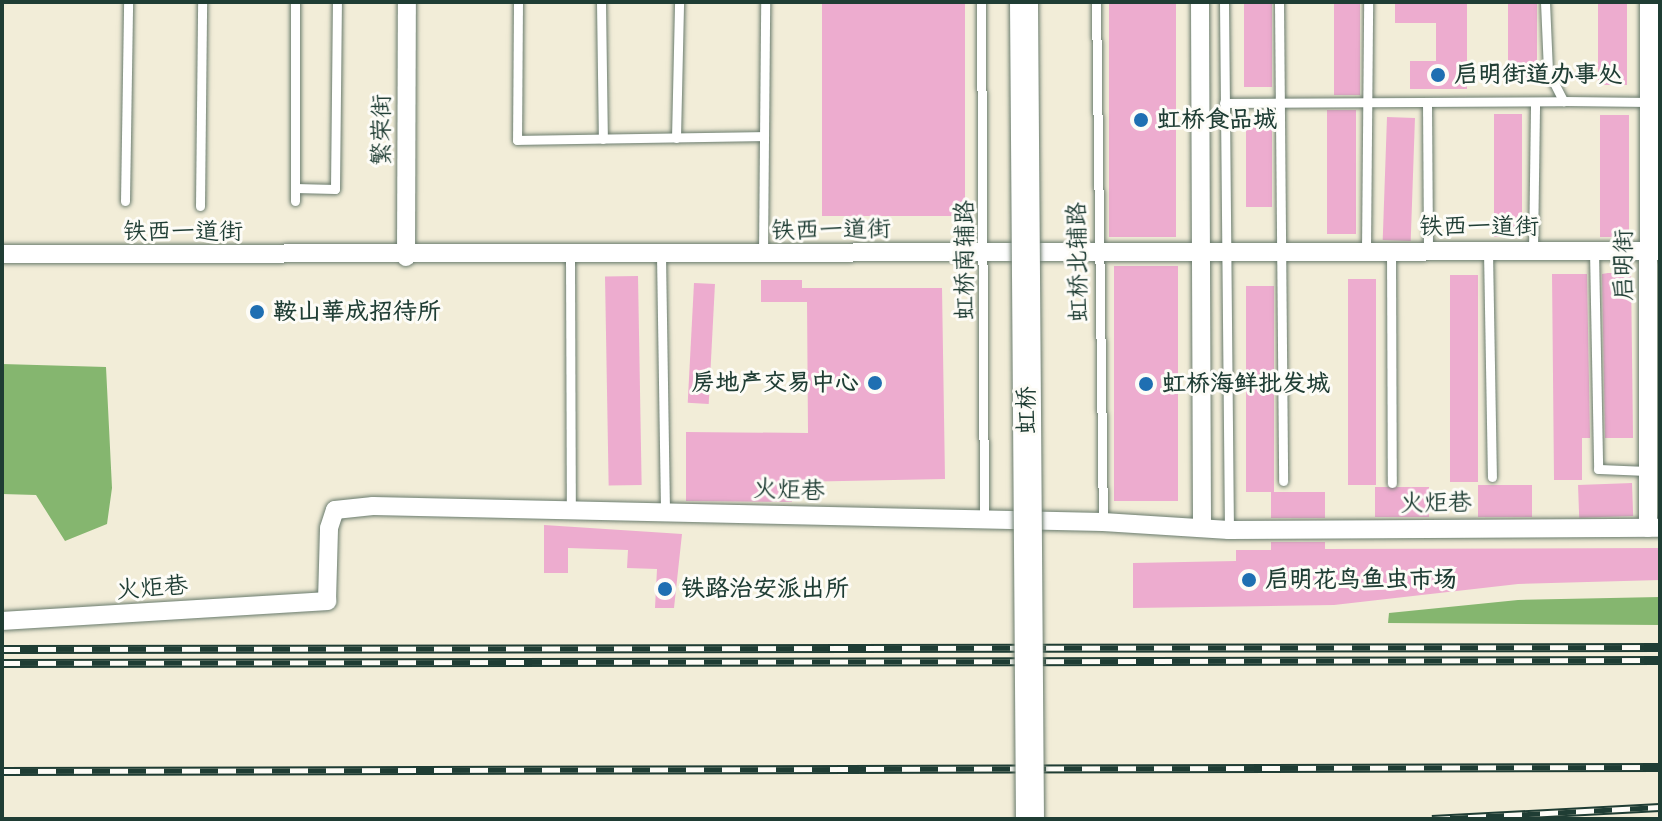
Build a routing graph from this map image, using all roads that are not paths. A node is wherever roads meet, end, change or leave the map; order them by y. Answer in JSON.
{"nodes":[{"id":1,"x":128,"y":2,"type":"edge"},
{"id":2,"x":202,"y":2,"type":"edge"},
{"id":3,"x":295,"y":2,"type":"edge"},
{"id":4,"x":337,"y":2,"type":"edge"},
{"id":5,"x":407,"y":2,"type":"edge"},
{"id":6,"x":518,"y":2,"type":"edge"},
{"id":7,"x":601,"y":2,"type":"edge"},
{"id":8,"x":679,"y":2,"type":"edge"},
{"id":9,"x":765,"y":2,"type":"edge"},
{"id":10,"x":981,"y":2,"type":"edge"},
{"id":11,"x":1024,"y":2,"type":"edge"},
{"id":12,"x":1096,"y":2,"type":"edge"},
{"id":13,"x":1200,"y":2,"type":"edge"},
{"id":14,"x":1224,"y":2,"type":"edge"},
{"id":15,"x":1279,"y":2,"type":"edge"},
{"id":16,"x":1368,"y":2,"type":"edge"},
{"id":17,"x":1545,"y":2,"type":"edge"},
{"id":18,"x":1649,"y":2,"type":"edge"},
{"id":19,"x":1563,"y":101,"type":"junction"},
{"id":20,"x":1535,"y":102,"type":"junction"},
{"id":21,"x":1649,"y":102,"type":"junction"},
{"id":22,"x":1224,"y":103,"type":"junction"},
{"id":23,"x":1427,"y":103,"type":"junction"},
{"id":24,"x":1280,"y":104,"type":"junction"},
{"id":25,"x":1367,"y":104,"type":"junction"},
{"id":26,"x":764,"y":136,"type":"junction"},
{"id":27,"x":676,"y":138,"type":"junction"},
{"id":28,"x":603,"y":139,"type":"junction"},
{"id":29,"x":295,"y":188,"type":"junction"},
{"id":30,"x":125,"y":201,"type":"dead end"},
{"id":31,"x":295,"y":201,"type":"dead end"},
{"id":32,"x":200,"y":206,"type":"dead end"},
{"id":33,"x":985,"y":251,"type":"junction"},
{"id":34,"x":1366,"y":251,"type":"junction"},
{"id":35,"x":1391,"y":251,"type":"junction"},
{"id":36,"x":1428,"y":251,"type":"junction"},
{"id":37,"x":1488,"y":251,"type":"junction"},
{"id":38,"x":1533,"y":251,"type":"junction"},
{"id":39,"x":1594,"y":251,"type":"junction"},
{"id":40,"x":1654,"y":251,"type":"edge"},
{"id":41,"x":1199,"y":252,"type":"junction"},
{"id":42,"x":1225,"y":252,"type":"junction"},
{"id":43,"x":1281,"y":252,"type":"junction"},
{"id":44,"x":2,"y":254,"type":"edge"},
{"id":45,"x":661,"y":255,"type":"junction"},
{"id":46,"x":763,"y":255,"type":"junction"},
{"id":47,"x":1098,"y":255,"type":"junction"},
{"id":48,"x":570,"y":256,"type":"junction"},
{"id":49,"x":406,"y":257,"type":"junction"},
{"id":50,"x":1648,"y":471,"type":"junction"},
{"id":51,"x":1492,"y":477,"type":"dead end"},
{"id":52,"x":1283,"y":481,"type":"dead end"},
{"id":53,"x":1392,"y":483,"type":"dead end"},
{"id":54,"x":571,"y":508,"type":"junction"},
{"id":55,"x":665,"y":510,"type":"junction"},
{"id":56,"x":984,"y":519,"type":"junction"},
{"id":57,"x":1103,"y":522,"type":"junction"},
{"id":58,"x":1202,"y":527,"type":"junction"},
{"id":59,"x":1654,"y":528,"type":"edge"},
{"id":60,"x":1229,"y":530,"type":"junction"},
{"id":61,"x":2,"y":621,"type":"edge"},
{"id":62,"x":1030,"y":819,"type":"edge"}],
"edges":[{"from":1,"to":30,"type":"lane"},
{"from":2,"to":32,"type":"lane"},
{"from":3,"to":29,"type":"lane"},
{"from":4,"to":29,"type":"lane"},
{"from":5,"to":49,"type":"street","name":"繁荣街"},
{"from":6,"to":28,"type":"lane"},
{"from":7,"to":28,"type":"lane"},
{"from":8,"to":27,"type":"lane"},
{"from":9,"to":26,"type":"lane"},
{"from":10,"to":33,"type":"lane","name":"虹桥南辅路"},
{"from":11,"to":62,"type":"main road","name":"虹桥","bridge":true},
{"from":12,"to":47,"type":"lane","name":"虹桥北辅路"},
{"from":13,"to":41,"type":"street"},
{"from":14,"to":22,"type":"lane"},
{"from":15,"to":24,"type":"lane"},
{"from":16,"to":25,"type":"lane"},
{"from":17,"to":19,"type":"lane"},
{"from":18,"to":21,"type":"street","name":"启明街"},
{"from":19,"to":20,"type":"lane"},
{"from":19,"to":21,"type":"lane"},
{"from":20,"to":23,"type":"lane"},
{"from":20,"to":38,"type":"lane"},
{"from":21,"to":40,"type":"street","name":"启明街"},
{"from":22,"to":24,"type":"lane"},
{"from":22,"to":42,"type":"lane"},
{"from":23,"to":25,"type":"lane"},
{"from":23,"to":36,"type":"lane"},
{"from":24,"to":25,"type":"lane"},
{"from":24,"to":43,"type":"lane"},
{"from":25,"to":34,"type":"lane"},
{"from":26,"to":27,"type":"lane"},
{"from":26,"to":46,"type":"lane"},
{"from":27,"to":28,"type":"lane"},
{"from":29,"to":31,"type":"lane"},
{"from":33,"to":46,"type":"street","name":"铁西一道街"},
{"from":33,"to":47,"type":"street","name":"铁西一道街"},
{"from":33,"to":56,"type":"lane","name":"虹桥南辅路"},
{"from":34,"to":35,"type":"street","name":"铁西一道街"},
{"from":34,"to":43,"type":"street","name":"铁西一道街"},
{"from":35,"to":36,"type":"street","name":"铁西一道街"},
{"from":35,"to":53,"type":"lane"},
{"from":36,"to":37,"type":"street","name":"铁西一道街"},
{"from":37,"to":38,"type":"street","name":"铁西一道街"},
{"from":37,"to":51,"type":"lane"},
{"from":38,"to":39,"type":"street","name":"铁西一道街"},
{"from":39,"to":40,"type":"street","name":"铁西一道街"},
{"from":39,"to":50,"type":"lane"},
{"from":40,"to":50,"type":"street","name":"启明街"},
{"from":41,"to":42,"type":"street","name":"铁西一道街"},
{"from":41,"to":47,"type":"street","name":"铁西一道街"},
{"from":41,"to":58,"type":"street"},
{"from":42,"to":43,"type":"street","name":"铁西一道街"},
{"from":42,"to":60,"type":"lane"},
{"from":43,"to":52,"type":"lane"},
{"from":44,"to":49,"type":"street","name":"铁西一道街"},
{"from":45,"to":46,"type":"street","name":"铁西一道街"},
{"from":45,"to":48,"type":"street","name":"铁西一道街"},
{"from":45,"to":55,"type":"lane"},
{"from":47,"to":57,"type":"lane","name":"虹桥北辅路"},
{"from":48,"to":49,"type":"street","name":"铁西一道街"},
{"from":48,"to":54,"type":"lane"},
{"from":50,"to":59,"type":"street","name":"启明街"},
{"from":54,"to":55,"type":"street","name":"火炬巷"},
{"from":54,"to":61,"type":"street","name":"火炬巷"},
{"from":55,"to":56,"type":"street","name":"火炬巷"},
{"from":56,"to":57,"type":"street","name":"火炬巷"},
{"from":57,"to":58,"type":"street","name":"火炬巷"},
{"from":58,"to":60,"type":"street","name":"火炬巷"},
{"from":59,"to":60,"type":"street","name":"火炬巷"}]}
